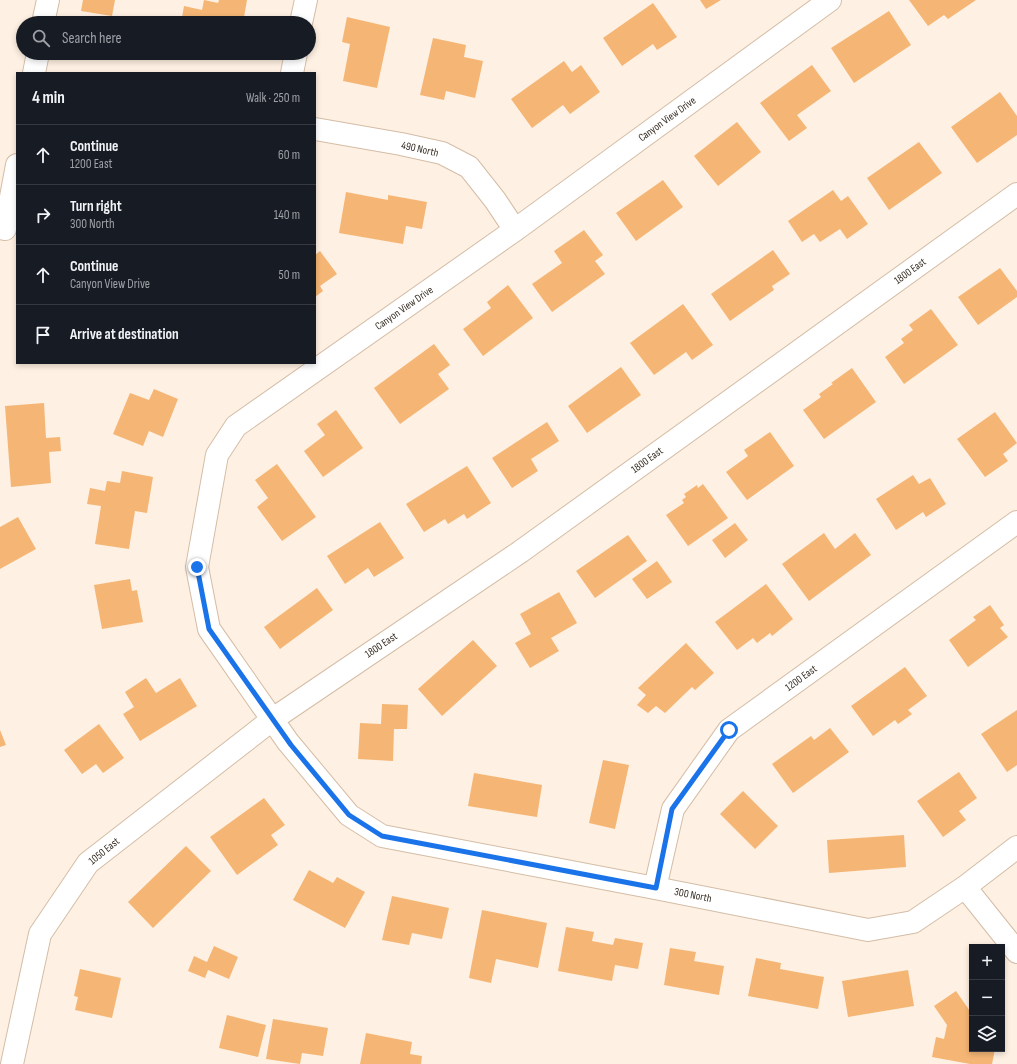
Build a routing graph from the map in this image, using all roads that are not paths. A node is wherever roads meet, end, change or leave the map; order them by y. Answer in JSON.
{"nodes":[{"id":1,"x":48,"y":0,"type":"edge"},
{"id":2,"x":306,"y":0,"type":"edge"},
{"id":3,"x":830,"y":0,"type":"edge"},
{"id":4,"x":45,"y":16,"type":"edge"},
{"id":5,"x":303,"y":16,"type":"edge"},
{"id":6,"x":37,"y":60,"type":"edge"},
{"id":7,"x":295,"y":60,"type":"edge"},
{"id":8,"x":34,"y":72,"type":"edge"},
{"id":9,"x":292,"y":72,"type":"edge"},
{"id":10,"x":316,"y":129,"type":"edge"},
{"id":11,"x":16,"y":169,"type":"edge"},
{"id":12,"x":1017,"y":194,"type":"edge"},
{"id":13,"x":2,"y":229,"type":"edge"},
{"id":14,"x":516,"y":230,"type":"junction"},
{"id":15,"x":1017,"y":522,"type":"edge"},
{"id":16,"x":272,"y":718,"type":"junction"},
{"id":17,"x":1017,"y":847,"type":"edge"},
{"id":18,"x":965,"y":887,"type":"junction"},
{"id":19,"x":656,"y":888,"type":"junction"},
{"id":20,"x":1017,"y":952,"type":"edge"},
{"id":21,"x":12,"y":1064,"type":"edge"}],
"edges":[{"from":1,"to":4,"type":"street"},
{"from":2,"to":5,"type":"street"},
{"from":3,"to":14,"type":"street","name":"Canyon View Drive"},
{"from":6,"to":8,"type":"street"},
{"from":7,"to":9,"type":"street"},
{"from":10,"to":14,"type":"street","name":"490 North"},
{"from":11,"to":13,"type":"street"},
{"from":12,"to":16,"type":"street","name":"1800 East"},
{"from":14,"to":16,"type":"street","name":"Canyon View Drive"},
{"from":15,"to":19,"type":"street","name":"1200 East"},
{"from":16,"to":19,"type":"street","name":"300 North"},
{"from":16,"to":21,"type":"street","name":"1050 East"},
{"from":17,"to":18,"type":"street","name":"300 North"},
{"from":18,"to":19,"type":"street","name":"300 North"},
{"from":18,"to":20,"type":"street"}]}
